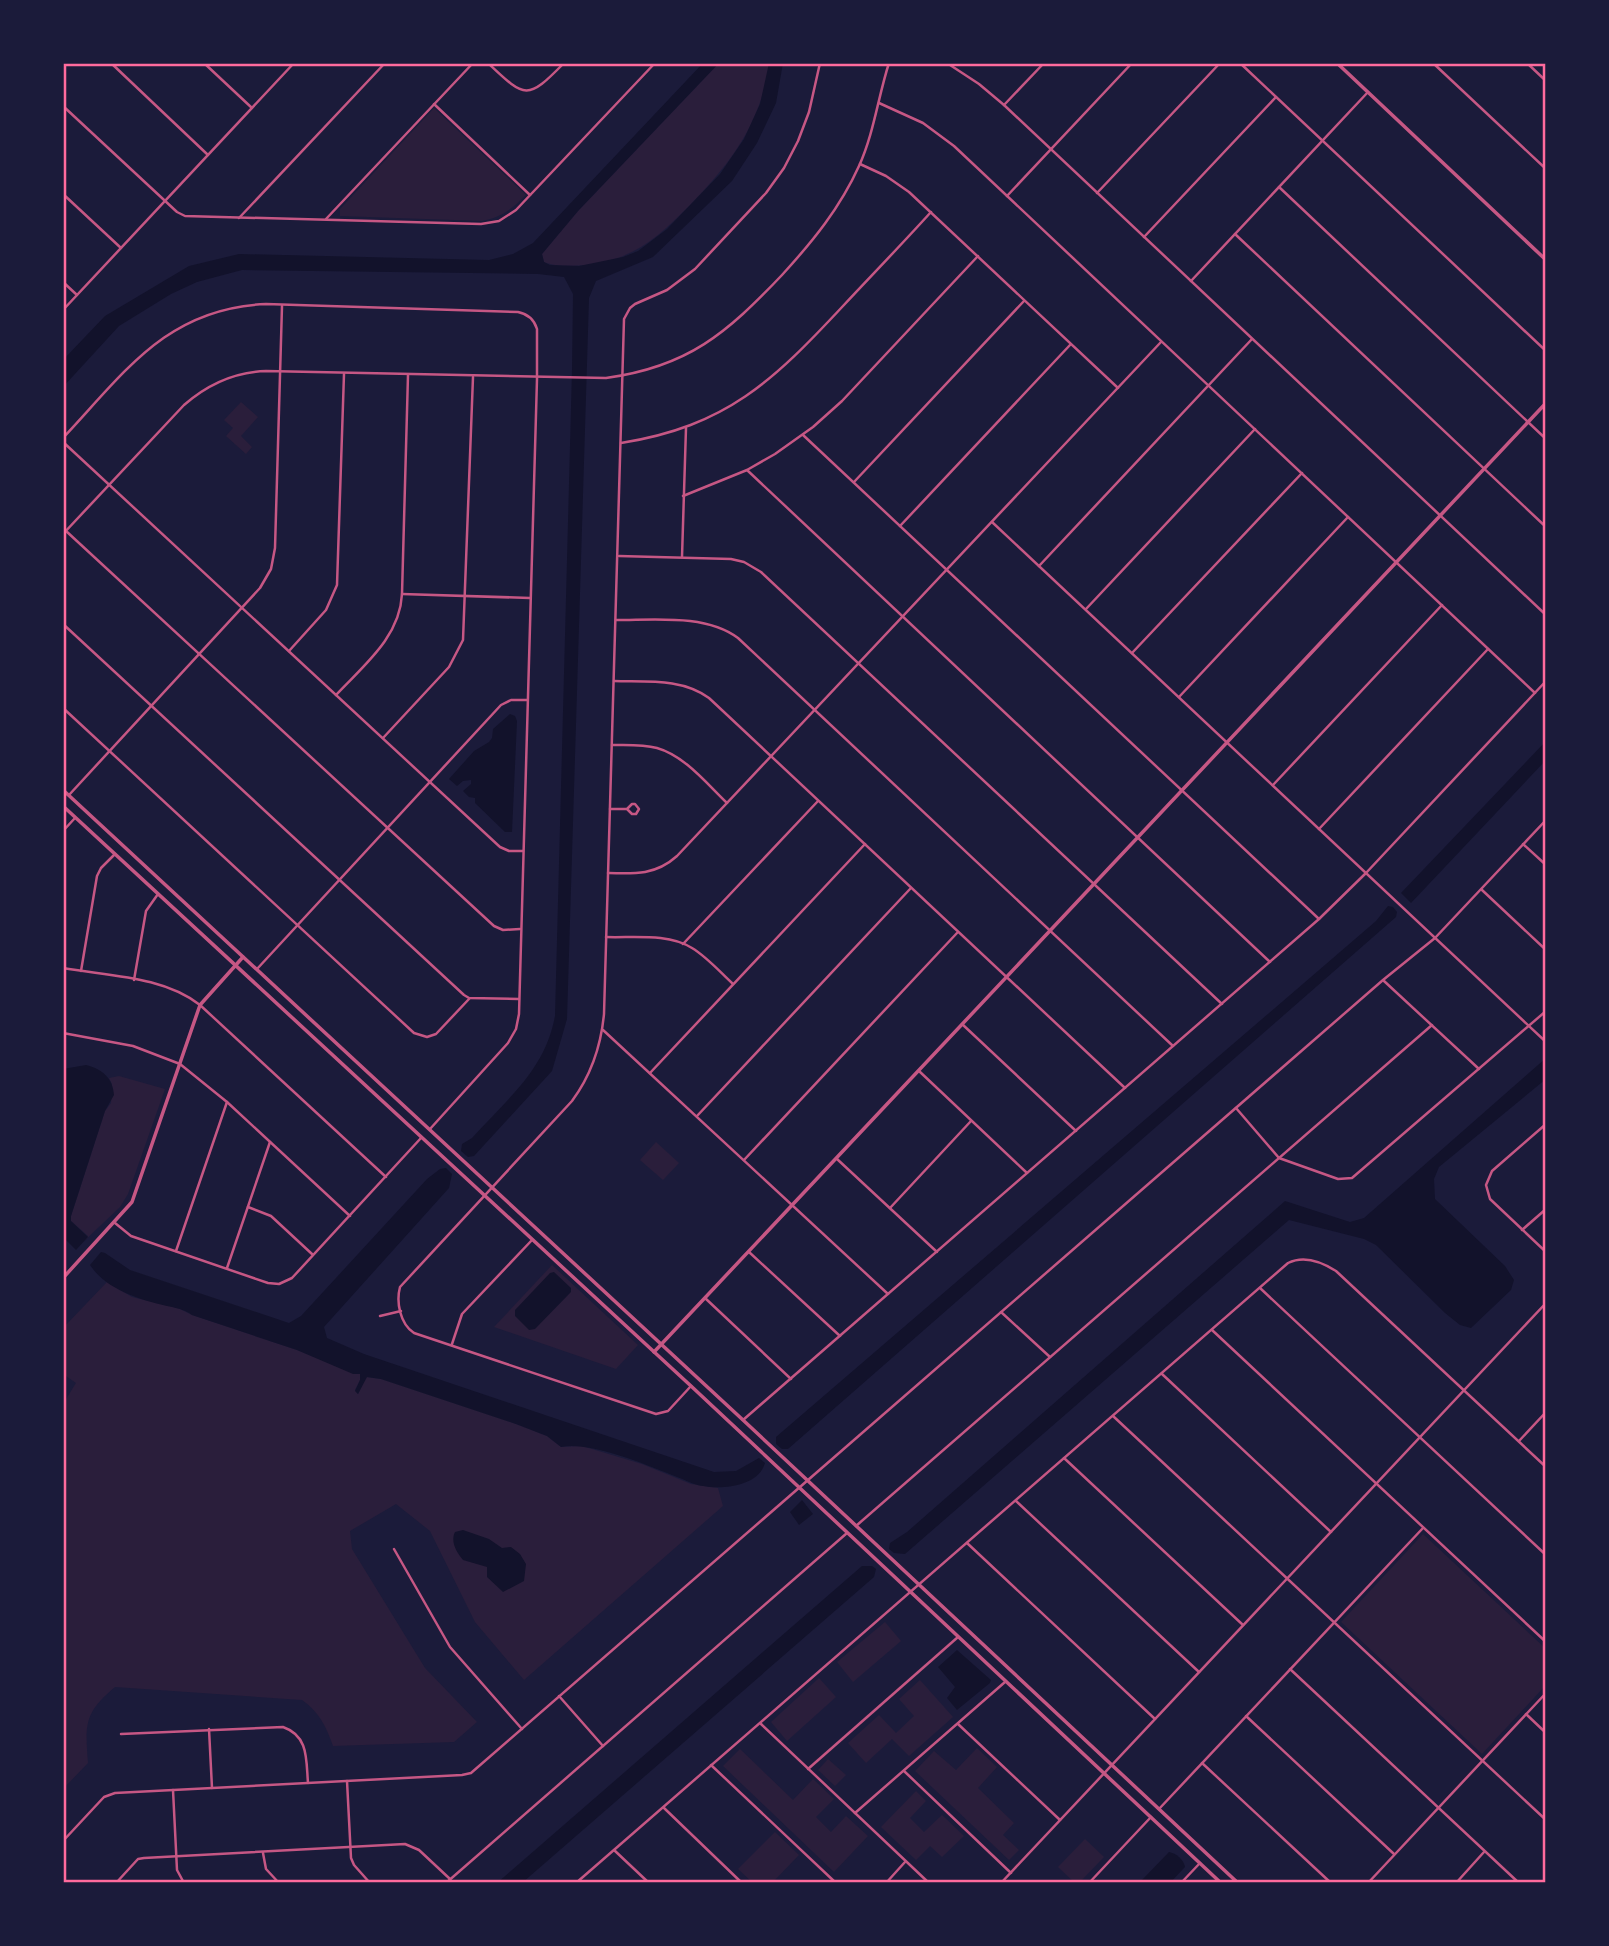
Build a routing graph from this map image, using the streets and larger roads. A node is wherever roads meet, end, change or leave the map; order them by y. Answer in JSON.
{"nodes":[{"id":1,"x":111,"y":63,"type":"edge"},
{"id":2,"x":204,"y":63,"type":"edge"},
{"id":3,"x":294,"y":63,"type":"edge"},
{"id":4,"x":385,"y":63,"type":"edge"},
{"id":5,"x":472,"y":63,"type":"edge"},
{"id":6,"x":488,"y":63,"type":"edge"},
{"id":7,"x":564,"y":63,"type":"edge"},
{"id":8,"x":655,"y":63,"type":"edge"},
{"id":9,"x":820,"y":63,"type":"edge"},
{"id":10,"x":889,"y":63,"type":"edge"},
{"id":11,"x":947,"y":63,"type":"edge"},
{"id":12,"x":1044,"y":63,"type":"edge"},
{"id":13,"x":1132,"y":63,"type":"edge"},
{"id":14,"x":1220,"y":63,"type":"edge"},
{"id":15,"x":1240,"y":63,"type":"edge"},
{"id":16,"x":1336,"y":63,"type":"edge"},
{"id":17,"x":1433,"y":63,"type":"edge"},
{"id":18,"x":1527,"y":63,"type":"edge"},
{"id":19,"x":954,"y":65,"type":"edge"},
{"id":20,"x":1546,"y":81,"type":"edge"},
{"id":21,"x":1368,"y":93,"type":"junction"},
{"id":22,"x":1276,"y":97,"type":"junction"},
{"id":23,"x":879,"y":103,"type":"junction"},
{"id":24,"x":434,"y":104,"type":"junction"},
{"id":25,"x":1004,"y":105,"type":"junction"},
{"id":26,"x":63,"y":106,"type":"edge"},
{"id":27,"x":252,"y":108,"type":"junction"},
{"id":28,"x":1322,"y":141,"type":"junction"},
{"id":29,"x":1051,"y":149,"type":"junction"},
{"id":30,"x":208,"y":155,"type":"junction"},
{"id":31,"x":860,"y":164,"type":"junction"},
{"id":32,"x":1546,"y":169,"type":"edge"},
{"id":33,"x":1279,"y":187,"type":"junction"},
{"id":34,"x":1097,"y":193,"type":"junction"},
{"id":35,"x":63,"y":194,"type":"edge"},
{"id":36,"x":530,"y":195,"type":"junction"},
{"id":37,"x":1007,"y":196,"type":"junction"},
{"id":38,"x":164,"y":201,"type":"junction"},
{"id":39,"x":931,"y":212,"type":"junction"},
{"id":40,"x":239,"y":218,"type":"junction"},
{"id":41,"x":326,"y":219,"type":"junction"},
{"id":42,"x":1235,"y":234,"type":"junction"},
{"id":43,"x":1144,"y":237,"type":"junction"},
{"id":44,"x":121,"y":248,"type":"junction"},
{"id":45,"x":978,"y":256,"type":"junction"},
{"id":46,"x":1546,"y":260,"type":"edge"},
{"id":47,"x":1191,"y":281,"type":"junction"},
{"id":48,"x":63,"y":282,"type":"edge"},
{"id":49,"x":77,"y":295,"type":"junction"},
{"id":50,"x":1024,"y":300,"type":"junction"},
{"id":51,"x":282,"y":305,"type":"junction"},
{"id":52,"x":63,"y":310,"type":"edge"},
{"id":53,"x":1252,"y":339,"type":"junction"},
{"id":54,"x":1162,"y":341,"type":"junction"},
{"id":55,"x":1071,"y":344,"type":"junction"},
{"id":56,"x":1546,"y":351,"type":"edge"},
{"id":57,"x":280,"y":371,"type":"junction"},
{"id":58,"x":344,"y":373,"type":"junction"},
{"id":59,"x":408,"y":375,"type":"junction"},
{"id":60,"x":623,"y":376,"type":"junction"},
{"id":61,"x":472,"y":377,"type":"junction"},
{"id":62,"x":537,"y":379,"type":"junction"},
{"id":63,"x":1208,"y":385,"type":"junction"},
{"id":64,"x":1118,"y":388,"type":"junction"},
{"id":65,"x":1546,"y":403,"type":"edge"},
{"id":66,"x":1528,"y":422,"type":"junction"},
{"id":67,"x":686,"y":428,"type":"junction"},
{"id":68,"x":1255,"y":429,"type":"junction"},
{"id":69,"x":803,"y":435,"type":"junction"},
{"id":70,"x":1546,"y":439,"type":"edge"},
{"id":71,"x":63,"y":440,"type":"edge"},
{"id":72,"x":621,"y":443,"type":"junction"},
{"id":73,"x":1484,"y":469,"type":"junction"},
{"id":74,"x":747,"y":470,"type":"junction"},
{"id":75,"x":1302,"y":473,"type":"junction"},
{"id":76,"x":853,"y":482,"type":"junction"},
{"id":77,"x":109,"y":485,"type":"junction"},
{"id":78,"x":683,"y":496,"type":"junction"},
{"id":79,"x":1440,"y":516,"type":"junction"},
{"id":80,"x":1348,"y":517,"type":"junction"},
{"id":81,"x":992,"y":522,"type":"junction"},
{"id":82,"x":900,"y":526,"type":"junction"},
{"id":83,"x":1546,"y":527,"type":"edge"},
{"id":84,"x":65,"y":533,"type":"edge"},
{"id":85,"x":618,"y":555,"type":"junction"},
{"id":86,"x":682,"y":557,"type":"junction"},
{"id":87,"x":1397,"y":562,"type":"junction"},
{"id":88,"x":1039,"y":565,"type":"junction"},
{"id":89,"x":947,"y":570,"type":"junction"},
{"id":90,"x":402,"y":594,"type":"junction"},
{"id":91,"x":466,"y":596,"type":"junction"},
{"id":92,"x":530,"y":597,"type":"junction"},
{"id":93,"x":1442,"y":605,"type":"junction"},
{"id":94,"x":242,"y":608,"type":"junction"},
{"id":95,"x":1086,"y":609,"type":"junction"},
{"id":96,"x":1546,"y":615,"type":"edge"},
{"id":97,"x":903,"y":617,"type":"junction"},
{"id":98,"x":616,"y":620,"type":"junction"},
{"id":99,"x":63,"y":624,"type":"edge"},
{"id":100,"x":1489,"y":649,"type":"junction"},
{"id":101,"x":289,"y":651,"type":"junction"},
{"id":102,"x":1132,"y":653,"type":"junction"},
{"id":103,"x":199,"y":654,"type":"junction"},
{"id":104,"x":859,"y":663,"type":"junction"},
{"id":105,"x":614,"y":681,"type":"junction"},
{"id":106,"x":1546,"y":681,"type":"edge"},
{"id":107,"x":1535,"y":693,"type":"junction"},
{"id":108,"x":336,"y":695,"type":"junction"},
{"id":109,"x":1179,"y":697,"type":"junction"},
{"id":110,"x":527,"y":700,"type":"junction"},
{"id":111,"x":151,"y":705,"type":"junction"},
{"id":112,"x":63,"y":708,"type":"edge"},
{"id":113,"x":815,"y":710,"type":"junction"},
{"id":114,"x":383,"y":738,"type":"junction"},
{"id":115,"x":1227,"y":743,"type":"junction"},
{"id":116,"x":612,"y":745,"type":"junction"},
{"id":117,"x":109,"y":751,"type":"junction"},
{"id":118,"x":771,"y":757,"type":"junction"},
{"id":119,"x":430,"y":782,"type":"junction"},
{"id":120,"x":1273,"y":785,"type":"junction"},
{"id":121,"x":63,"y":790,"type":"edge"},
{"id":122,"x":1182,"y":791,"type":"junction"},
{"id":123,"x":69,"y":795,"type":"junction"},
{"id":124,"x":818,"y":801,"type":"junction"},
{"id":125,"x":727,"y":803,"type":"junction"},
{"id":126,"x":63,"y":806,"type":"edge"},
{"id":127,"x":610,"y":809,"type":"junction"},
{"id":128,"x":627,"y":809,"type":"dead end"},
{"id":129,"x":76,"y":817,"type":"junction"},
{"id":130,"x":1546,"y":820,"type":"edge"},
{"id":131,"x":387,"y":828,"type":"junction"},
{"id":132,"x":1319,"y":829,"type":"junction"},
{"id":133,"x":63,"y":831,"type":"edge"},
{"id":134,"x":1138,"y":838,"type":"junction"},
{"id":135,"x":864,"y":844,"type":"junction"},
{"id":136,"x":1523,"y":844,"type":"junction"},
{"id":137,"x":523,"y":851,"type":"junction"},
{"id":138,"x":115,"y":854,"type":"junction"},
{"id":139,"x":1546,"y":865,"type":"edge"},
{"id":140,"x":608,"y":873,"type":"junction"},
{"id":141,"x":1366,"y":873,"type":"junction"},
{"id":142,"x":340,"y":879,"type":"junction"},
{"id":143,"x":1094,"y":884,"type":"junction"},
{"id":144,"x":911,"y":888,"type":"junction"},
{"id":145,"x":1481,"y":889,"type":"junction"},
{"id":146,"x":158,"y":894,"type":"junction"},
{"id":147,"x":1319,"y":919,"type":"junction"},
{"id":148,"x":298,"y":925,"type":"junction"},
{"id":149,"x":521,"y":929,"type":"junction"},
{"id":150,"x":1050,"y":931,"type":"junction"},
{"id":151,"x":958,"y":932,"type":"junction"},
{"id":152,"x":606,"y":937,"type":"junction"},
{"id":153,"x":1435,"y":938,"type":"junction"},
{"id":154,"x":683,"y":944,"type":"junction"},
{"id":155,"x":1546,"y":950,"type":"edge"},
{"id":156,"x":244,"y":957,"type":"junction"},
{"id":157,"x":1270,"y":962,"type":"junction"},
{"id":158,"x":236,"y":966,"type":"junction"},
{"id":159,"x":63,"y":968,"type":"edge"},
{"id":160,"x":257,"y":969,"type":"junction"},
{"id":161,"x":81,"y":971,"type":"junction"},
{"id":162,"x":1006,"y":978,"type":"junction"},
{"id":163,"x":134,"y":980,"type":"junction"},
{"id":164,"x":1383,"y":980,"type":"junction"},
{"id":165,"x":733,"y":985,"type":"junction"},
{"id":166,"x":470,"y":998,"type":"junction"},
{"id":167,"x":519,"y":999,"type":"junction"},
{"id":168,"x":1222,"y":1004,"type":"junction"},
{"id":169,"x":200,"y":1005,"type":"junction"},
{"id":170,"x":1546,"y":1011,"type":"edge"},
{"id":171,"x":962,"y":1024,"type":"junction"},
{"id":172,"x":1432,"y":1025,"type":"junction"},
{"id":173,"x":1529,"y":1026,"type":"junction"},
{"id":174,"x":603,"y":1029,"type":"junction"},
{"id":175,"x":63,"y":1033,"type":"edge"},
{"id":176,"x":1546,"y":1042,"type":"edge"},
{"id":177,"x":1173,"y":1046,"type":"junction"},
{"id":178,"x":180,"y":1064,"type":"junction"},
{"id":179,"x":1479,"y":1069,"type":"junction"},
{"id":180,"x":919,"y":1071,"type":"junction"},
{"id":181,"x":650,"y":1073,"type":"junction"},
{"id":182,"x":1125,"y":1088,"type":"junction"},
{"id":183,"x":227,"y":1102,"type":"junction"},
{"id":184,"x":1236,"y":1108,"type":"junction"},
{"id":185,"x":697,"y":1116,"type":"junction"},
{"id":186,"x":972,"y":1121,"type":"junction"},
{"id":187,"x":1546,"y":1124,"type":"edge"},
{"id":188,"x":1541,"y":1128,"type":"junction"},
{"id":189,"x":429,"y":1130,"type":"junction"},
{"id":190,"x":1076,"y":1131,"type":"junction"},
{"id":191,"x":1546,"y":1132,"type":"edge"},
{"id":192,"x":421,"y":1138,"type":"junction"},
{"id":193,"x":270,"y":1142,"type":"junction"},
{"id":194,"x":837,"y":1158,"type":"junction"},
{"id":195,"x":1279,"y":1158,"type":"junction"},
{"id":196,"x":744,"y":1160,"type":"junction"},
{"id":197,"x":1027,"y":1173,"type":"junction"},
{"id":198,"x":386,"y":1177,"type":"junction"},
{"id":199,"x":492,"y":1188,"type":"junction"},
{"id":200,"x":484,"y":1196,"type":"junction"},
{"id":201,"x":793,"y":1205,"type":"junction"},
{"id":202,"x":248,"y":1207,"type":"junction"},
{"id":203,"x":890,"y":1208,"type":"junction"},
{"id":204,"x":1546,"y":1209,"type":"edge"},
{"id":205,"x":349,"y":1216,"type":"junction"},
{"id":206,"x":115,"y":1223,"type":"junction"},
{"id":207,"x":1522,"y":1230,"type":"junction"},
{"id":208,"x":532,"y":1240,"type":"junction"},
{"id":209,"x":176,"y":1251,"type":"junction"},
{"id":210,"x":749,"y":1252,"type":"junction"},
{"id":211,"x":937,"y":1252,"type":"junction"},
{"id":212,"x":1546,"y":1252,"type":"edge"},
{"id":213,"x":313,"y":1255,"type":"junction"},
{"id":214,"x":227,"y":1268,"type":"junction"},
{"id":215,"x":63,"y":1278,"type":"edge"},
{"id":216,"x":1260,"y":1288,"type":"junction"},
{"id":217,"x":888,"y":1294,"type":"junction"},
{"id":218,"x":705,"y":1298,"type":"junction"},
{"id":219,"x":1546,"y":1303,"type":"edge"},
{"id":220,"x":401,"y":1311,"type":"junction"},
{"id":221,"x":1001,"y":1312,"type":"junction"},
{"id":222,"x":380,"y":1316,"type":"dead end"},
{"id":223,"x":1212,"y":1330,"type":"junction"},
{"id":224,"x":840,"y":1336,"type":"junction"},
{"id":225,"x":662,"y":1344,"type":"junction"},
{"id":226,"x":451,"y":1345,"type":"junction"},
{"id":227,"x":654,"y":1352,"type":"junction"},
{"id":228,"x":1050,"y":1357,"type":"junction"},
{"id":229,"x":1161,"y":1374,"type":"junction"},
{"id":230,"x":791,"y":1379,"type":"junction"},
{"id":231,"x":691,"y":1386,"type":"junction"},
{"id":232,"x":1464,"y":1390,"type":"junction"},
{"id":233,"x":1546,"y":1412,"type":"edge"},
{"id":234,"x":1113,"y":1416,"type":"junction"},
{"id":235,"x":743,"y":1420,"type":"junction"},
{"id":236,"x":1420,"y":1437,"type":"junction"},
{"id":237,"x":1518,"y":1441,"type":"junction"},
{"id":238,"x":1064,"y":1458,"type":"junction"},
{"id":239,"x":1546,"y":1467,"type":"edge"},
{"id":240,"x":808,"y":1480,"type":"junction"},
{"id":241,"x":1376,"y":1484,"type":"junction"},
{"id":242,"x":800,"y":1487,"type":"junction"},
{"id":243,"x":1016,"y":1501,"type":"junction"},
{"id":244,"x":856,"y":1526,"type":"junction"},
{"id":245,"x":1423,"y":1528,"type":"junction"},
{"id":246,"x":1331,"y":1532,"type":"junction"},
{"id":247,"x":848,"y":1533,"type":"junction"},
{"id":248,"x":967,"y":1543,"type":"junction"},
{"id":249,"x":394,"y":1549,"type":"dead end"},
{"id":250,"x":1546,"y":1555,"type":"edge"},
{"id":251,"x":1287,"y":1579,"type":"junction"},
{"id":252,"x":918,"y":1585,"type":"junction"},
{"id":253,"x":911,"y":1592,"type":"junction"},
{"id":254,"x":1334,"y":1622,"type":"junction"},
{"id":255,"x":1243,"y":1625,"type":"junction"},
{"id":256,"x":959,"y":1637,"type":"junction"},
{"id":257,"x":1546,"y":1643,"type":"edge"},
{"id":258,"x":1290,"y":1669,"type":"junction"},
{"id":259,"x":1199,"y":1672,"type":"junction"},
{"id":260,"x":1006,"y":1681,"type":"junction"},
{"id":261,"x":1546,"y":1693,"type":"edge"},
{"id":262,"x":559,"y":1696,"type":"junction"},
{"id":263,"x":1526,"y":1714,"type":"junction"},
{"id":264,"x":1246,"y":1716,"type":"junction"},
{"id":265,"x":1155,"y":1719,"type":"junction"},
{"id":266,"x":760,"y":1723,"type":"junction"},
{"id":267,"x":957,"y":1724,"type":"junction"},
{"id":268,"x":209,"y":1729,"type":"junction"},
{"id":269,"x":522,"y":1729,"type":"junction"},
{"id":270,"x":1546,"y":1733,"type":"edge"},
{"id":271,"x":121,"y":1734,"type":"dead end"},
{"id":272,"x":603,"y":1746,"type":"junction"},
{"id":273,"x":1482,"y":1761,"type":"junction"},
{"id":274,"x":1202,"y":1763,"type":"junction"},
{"id":275,"x":711,"y":1765,"type":"junction"},
{"id":276,"x":1112,"y":1765,"type":"junction"},
{"id":277,"x":808,"y":1769,"type":"junction"},
{"id":278,"x":904,"y":1771,"type":"junction"},
{"id":279,"x":1104,"y":1774,"type":"junction"},
{"id":280,"x":347,"y":1781,"type":"junction"},
{"id":281,"x":308,"y":1783,"type":"junction"},
{"id":282,"x":212,"y":1788,"type":"junction"},
{"id":283,"x":173,"y":1790,"type":"junction"},
{"id":284,"x":663,"y":1807,"type":"junction"},
{"id":285,"x":1438,"y":1808,"type":"junction"},
{"id":286,"x":1159,"y":1809,"type":"junction"},
{"id":287,"x":855,"y":1813,"type":"junction"},
{"id":288,"x":1151,"y":1817,"type":"junction"},
{"id":289,"x":1060,"y":1820,"type":"junction"},
{"id":290,"x":1546,"y":1820,"type":"edge"},
{"id":291,"x":63,"y":1841,"type":"edge"},
{"id":292,"x":350,"y":1847,"type":"junction"},
{"id":293,"x":614,"y":1850,"type":"junction"},
{"id":294,"x":1485,"y":1851,"type":"junction"},
{"id":295,"x":263,"y":1852,"type":"junction"},
{"id":296,"x":1395,"y":1854,"type":"junction"},
{"id":297,"x":176,"y":1856,"type":"junction"},
{"id":298,"x":906,"y":1862,"type":"junction"},
{"id":299,"x":1200,"y":1863,"type":"junction"},
{"id":300,"x":1011,"y":1873,"type":"junction"},
{"id":301,"x":450,"y":1879,"type":"junction"},
{"id":302,"x":116,"y":1883,"type":"edge"},
{"id":303,"x":184,"y":1883,"type":"edge"},
{"id":304,"x":279,"y":1883,"type":"edge"},
{"id":305,"x":370,"y":1883,"type":"edge"},
{"id":306,"x":446,"y":1883,"type":"edge"},
{"id":307,"x":576,"y":1883,"type":"edge"},
{"id":308,"x":649,"y":1883,"type":"edge"},
{"id":309,"x":743,"y":1883,"type":"edge"},
{"id":310,"x":836,"y":1883,"type":"edge"},
{"id":311,"x":886,"y":1883,"type":"edge"},
{"id":312,"x":929,"y":1883,"type":"edge"},
{"id":313,"x":1001,"y":1883,"type":"edge"},
{"id":314,"x":1089,"y":1883,"type":"edge"},
{"id":315,"x":1181,"y":1883,"type":"edge"},
{"id":316,"x":1221,"y":1883,"type":"edge"},
{"id":317,"x":1238,"y":1883,"type":"edge"},
{"id":318,"x":1331,"y":1883,"type":"edge"},
{"id":319,"x":1368,"y":1883,"type":"edge"},
{"id":320,"x":1455,"y":1883,"type":"edge"},
{"id":321,"x":1519,"y":1883,"type":"edge"}],
"edges":[{"from":1,"to":30,"type":"street"},
{"from":2,"to":27,"type":"street"},
{"from":3,"to":27,"type":"street"},
{"from":4,"to":40,"type":"street"},
{"from":5,"to":24,"type":"street"},
{"from":6,"to":7,"type":"street"},
{"from":8,"to":36,"type":"street"},
{"from":9,"to":60,"type":"street"},
{"from":10,"to":23,"type":"street"},
{"from":11,"to":19,"type":"street"},
{"from":12,"to":25,"type":"street"},
{"from":13,"to":29,"type":"street"},
{"from":14,"to":34,"type":"street"},
{"from":15,"to":22,"type":"street"},
{"from":16,"to":21,"type":"street"},
{"from":17,"to":32,"type":"street"},
{"from":18,"to":20,"type":"street"},
{"from":19,"to":25,"type":"street"},
{"from":21,"to":28,"type":"street"},
{"from":21,"to":46,"type":"street"},
{"from":22,"to":28,"type":"street"},
{"from":22,"to":43,"type":"street"},
{"from":23,"to":31,"type":"street"},
{"from":23,"to":37,"type":"street"},
{"from":24,"to":36,"type":"street"},
{"from":24,"to":41,"type":"street"},
{"from":25,"to":29,"type":"street"},
{"from":26,"to":38,"type":"street"},
{"from":27,"to":30,"type":"street"},
{"from":28,"to":33,"type":"street"},
{"from":28,"to":56,"type":"street"},
{"from":29,"to":34,"type":"street"},
{"from":29,"to":37,"type":"street"},
{"from":30,"to":38,"type":"street"},
{"from":31,"to":39,"type":"street"},
{"from":31,"to":60,"type":"street"},
{"from":33,"to":42,"type":"street"},
{"from":33,"to":66,"type":"street"},
{"from":34,"to":43,"type":"street"},
{"from":35,"to":44,"type":"street"},
{"from":36,"to":41,"type":"street"},
{"from":37,"to":54,"type":"street"},
{"from":38,"to":40,"type":"street"},
{"from":38,"to":44,"type":"street"},
{"from":39,"to":45,"type":"street"},
{"from":39,"to":67,"type":"street"},
{"from":40,"to":41,"type":"street"},
{"from":42,"to":47,"type":"street"},
{"from":42,"to":73,"type":"street"},
{"from":43,"to":47,"type":"street"},
{"from":44,"to":49,"type":"street"},
{"from":45,"to":50,"type":"street"},
{"from":45,"to":69,"type":"street"},
{"from":47,"to":53,"type":"street"},
{"from":48,"to":49,"type":"street"},
{"from":49,"to":52,"type":"street"},
{"from":50,"to":55,"type":"street"},
{"from":50,"to":76,"type":"street"},
{"from":51,"to":57,"type":"street"},
{"from":51,"to":62,"type":"street"},
{"from":51,"to":71,"type":"street"},
{"from":53,"to":63,"type":"street"},
{"from":53,"to":79,"type":"street"},
{"from":54,"to":63,"type":"street"},
{"from":54,"to":64,"type":"street"},
{"from":55,"to":64,"type":"street"},
{"from":55,"to":82,"type":"street"},
{"from":57,"to":58,"type":"street"},
{"from":57,"to":77,"type":"street"},
{"from":57,"to":94,"type":"street"},
{"from":58,"to":59,"type":"street"},
{"from":58,"to":101,"type":"street"},
{"from":59,"to":61,"type":"street"},
{"from":59,"to":90,"type":"street"},
{"from":60,"to":62,"type":"street"},
{"from":60,"to":72,"type":"street"},
{"from":61,"to":62,"type":"street"},
{"from":61,"to":91,"type":"street"},
{"from":62,"to":92,"type":"street"},
{"from":63,"to":68,"type":"street"},
{"from":63,"to":88,"type":"street"},
{"from":64,"to":81,"type":"street"},
{"from":65,"to":66,"type":"street"},
{"from":66,"to":70,"type":"street"},
{"from":66,"to":73,"type":"street"},
{"from":67,"to":72,"type":"street"},
{"from":67,"to":78,"type":"street"},
{"from":68,"to":75,"type":"street"},
{"from":68,"to":95,"type":"street"},
{"from":69,"to":74,"type":"street"},
{"from":69,"to":76,"type":"street"},
{"from":71,"to":77,"type":"street"},
{"from":72,"to":85,"type":"street"},
{"from":73,"to":79,"type":"street"},
{"from":73,"to":83,"type":"street"},
{"from":74,"to":78,"type":"street"},
{"from":74,"to":97,"type":"street"},
{"from":75,"to":80,"type":"street"},
{"from":75,"to":102,"type":"street"},
{"from":76,"to":82,"type":"street"},
{"from":77,"to":84,"type":"street"},
{"from":77,"to":94,"type":"street"},
{"from":78,"to":86,"type":"street"},
{"from":79,"to":87,"type":"street"},
{"from":79,"to":96,"type":"street"},
{"from":80,"to":87,"type":"street"},
{"from":80,"to":109,"type":"street"},
{"from":81,"to":88,"type":"street"},
{"from":81,"to":89,"type":"street"},
{"from":82,"to":89,"type":"street"},
{"from":84,"to":103,"type":"street"},
{"from":85,"to":86,"type":"street"},
{"from":85,"to":98,"type":"street"},
{"from":86,"to":104,"type":"street"},
{"from":87,"to":93,"type":"street"},
{"from":87,"to":115,"type":"street"},
{"from":88,"to":95,"type":"street"},
{"from":89,"to":97,"type":"street"},
{"from":89,"to":122,"type":"street"},
{"from":90,"to":91,"type":"street"},
{"from":90,"to":108,"type":"street"},
{"from":91,"to":92,"type":"street"},
{"from":91,"to":114,"type":"street"},
{"from":92,"to":110,"type":"street"},
{"from":93,"to":100,"type":"street"},
{"from":93,"to":120,"type":"street"},
{"from":94,"to":101,"type":"street"},
{"from":94,"to":103,"type":"street"},
{"from":95,"to":102,"type":"street"},
{"from":97,"to":104,"type":"street"},
{"from":97,"to":134,"type":"street"},
{"from":98,"to":105,"type":"street"},
{"from":98,"to":113,"type":"street"},
{"from":99,"to":111,"type":"street"},
{"from":100,"to":107,"type":"street"},
{"from":100,"to":132,"type":"street"},
{"from":101,"to":108,"type":"street"},
{"from":102,"to":109,"type":"street"},
{"from":103,"to":111,"type":"street"},
{"from":103,"to":131,"type":"street"},
{"from":104,"to":113,"type":"street"},
{"from":104,"to":143,"type":"street"},
{"from":105,"to":116,"type":"street"},
{"from":105,"to":118,"type":"street"},
{"from":106,"to":107,"type":"street"},
{"from":107,"to":141,"type":"street"},
{"from":108,"to":114,"type":"street"},
{"from":109,"to":115,"type":"street"},
{"from":110,"to":119,"type":"street"},
{"from":110,"to":137,"type":"street"},
{"from":111,"to":117,"type":"street"},
{"from":111,"to":142,"type":"street"},
{"from":112,"to":117,"type":"street"},
{"from":113,"to":118,"type":"street"},
{"from":113,"to":150,"type":"street"},
{"from":114,"to":119,"type":"street"},
{"from":115,"to":120,"type":"street"},
{"from":115,"to":122,"type":"street"},
{"from":116,"to":125,"type":"street"},
{"from":116,"to":127,"type":"street"},
{"from":117,"to":123,"type":"street"},
{"from":117,"to":148,"type":"street"},
{"from":118,"to":124,"type":"street"},
{"from":118,"to":125,"type":"street"},
{"from":119,"to":131,"type":"street"},
{"from":119,"to":137,"type":"street"},
{"from":120,"to":132,"type":"street"},
{"from":121,"to":123,"type":"street"},
{"from":122,"to":134,"type":"street"},
{"from":122,"to":147,"type":"street"},
{"from":123,"to":156,"type":"street"},
{"from":124,"to":135,"type":"street"},
{"from":124,"to":154,"type":"street"},
{"from":125,"to":140,"type":"street"},
{"from":126,"to":129,"type":"street"},
{"from":127,"to":128,"type":"street"},
{"from":127,"to":140,"type":"street"},
{"from":129,"to":133,"type":"street"},
{"from":129,"to":138,"type":"street"},
{"from":130,"to":136,"type":"street"},
{"from":131,"to":142,"type":"street"},
{"from":131,"to":149,"type":"street"},
{"from":132,"to":141,"type":"street"},
{"from":134,"to":143,"type":"street"},
{"from":134,"to":157,"type":"street"},
{"from":135,"to":144,"type":"street"},
{"from":135,"to":165,"type":"street"},
{"from":136,"to":139,"type":"street"},
{"from":136,"to":145,"type":"street"},
{"from":137,"to":149,"type":"street"},
{"from":138,"to":146,"type":"street"},
{"from":138,"to":161,"type":"street"},
{"from":140,"to":152,"type":"street"},
{"from":141,"to":147,"type":"street"},
{"from":141,"to":153,"type":"street"},
{"from":142,"to":148,"type":"street"},
{"from":142,"to":166,"type":"street"},
{"from":143,"to":150,"type":"street"},
{"from":143,"to":168,"type":"street"},
{"from":144,"to":151,"type":"street"},
{"from":144,"to":185,"type":"street"},
{"from":145,"to":153,"type":"street"},
{"from":145,"to":155,"type":"street"},
{"from":146,"to":158,"type":"street"},
{"from":146,"to":163,"type":"street"},
{"from":147,"to":157,"type":"street"},
{"from":148,"to":160,"type":"street"},
{"from":148,"to":166,"type":"street"},
{"from":149,"to":167,"type":"street"},
{"from":150,"to":162,"type":"street"},
{"from":150,"to":177,"type":"street"},
{"from":151,"to":162,"type":"street"},
{"from":151,"to":196,"type":"street"},
{"from":152,"to":154,"type":"street"},
{"from":152,"to":174,"type":"street"},
{"from":153,"to":164,"type":"street"},
{"from":153,"to":173,"type":"street"},
{"from":154,"to":165,"type":"street"},
{"from":156,"to":158,"type":"street"},
{"from":156,"to":160,"type":"street"},
{"from":157,"to":168,"type":"street"},
{"from":158,"to":169,"type":"street"},
{"from":158,"to":192,"type":"street"},
{"from":159,"to":161,"type":"street"},
{"from":160,"to":189,"type":"street"},
{"from":161,"to":163,"type":"street"},
{"from":162,"to":171,"type":"street"},
{"from":162,"to":182,"type":"street"},
{"from":163,"to":169,"type":"street"},
{"from":164,"to":172,"type":"street"},
{"from":164,"to":184,"type":"street"},
{"from":165,"to":181,"type":"street"},
{"from":166,"to":167,"type":"street"},
{"from":167,"to":189,"type":"street"},
{"from":168,"to":177,"type":"street"},
{"from":169,"to":178,"type":"street"},
{"from":169,"to":198,"type":"street"},
{"from":170,"to":173,"type":"street"},
{"from":171,"to":180,"type":"street"},
{"from":171,"to":190,"type":"street"},
{"from":172,"to":179,"type":"street"},
{"from":172,"to":195,"type":"street"},
{"from":173,"to":176,"type":"street"},
{"from":173,"to":179,"type":"street"},
{"from":174,"to":181,"type":"street"},
{"from":174,"to":199,"type":"street"},
{"from":175,"to":178,"type":"street"},
{"from":177,"to":182,"type":"street"},
{"from":178,"to":183,"type":"street"},
{"from":178,"to":206,"type":"street"},
{"from":179,"to":195,"type":"street"},
{"from":180,"to":186,"type":"street"},
{"from":180,"to":194,"type":"street"},
{"from":181,"to":185,"type":"street"},
{"from":182,"to":190,"type":"street"},
{"from":183,"to":193,"type":"street"},
{"from":183,"to":209,"type":"street"},
{"from":184,"to":195,"type":"street"},
{"from":184,"to":221,"type":"street"},
{"from":185,"to":196,"type":"street"},
{"from":186,"to":197,"type":"street"},
{"from":186,"to":203,"type":"street"},
{"from":187,"to":188,"type":"street"},
{"from":188,"to":191,"type":"street"},
{"from":188,"to":207,"type":"street"},
{"from":189,"to":199,"type":"street"},
{"from":190,"to":197,"type":"street"},
{"from":192,"to":198,"type":"street"},
{"from":192,"to":200,"type":"street"},
{"from":193,"to":202,"type":"street"},
{"from":193,"to":205,"type":"street"},
{"from":194,"to":201,"type":"street"},
{"from":194,"to":203,"type":"street"},
{"from":195,"to":228,"type":"street"},
{"from":196,"to":201,"type":"street"},
{"from":197,"to":211,"type":"street"},
{"from":198,"to":205,"type":"street"},
{"from":199,"to":200,"type":"street"},
{"from":199,"to":225,"type":"street"},
{"from":200,"to":208,"type":"street"},
{"from":200,"to":220,"type":"street"},
{"from":201,"to":210,"type":"street"},
{"from":201,"to":217,"type":"street"},
{"from":202,"to":213,"type":"street"},
{"from":202,"to":214,"type":"street"},
{"from":203,"to":211,"type":"street"},
{"from":204,"to":207,"type":"street"},
{"from":205,"to":213,"type":"street"},
{"from":206,"to":209,"type":"street"},
{"from":206,"to":215,"type":"street"},
{"from":207,"to":212,"type":"street"},
{"from":208,"to":226,"type":"street"},
{"from":208,"to":227,"type":"street"},
{"from":209,"to":214,"type":"street"},
{"from":210,"to":218,"type":"street"},
{"from":210,"to":224,"type":"street"},
{"from":211,"to":217,"type":"street"},
{"from":213,"to":214,"type":"street"},
{"from":216,"to":223,"type":"street"},
{"from":216,"to":232,"type":"street"},
{"from":216,"to":236,"type":"street"},
{"from":217,"to":224,"type":"street"},
{"from":218,"to":225,"type":"street"},
{"from":218,"to":230,"type":"street"},
{"from":219,"to":232,"type":"street"},
{"from":220,"to":222,"type":"street"},
{"from":220,"to":226,"type":"street"},
{"from":221,"to":228,"type":"street"},
{"from":221,"to":240,"type":"street"},
{"from":223,"to":229,"type":"street"},
{"from":223,"to":241,"type":"street"},
{"from":224,"to":230,"type":"street"},
{"from":225,"to":227,"type":"street"},
{"from":225,"to":235,"type":"street"},
{"from":226,"to":231,"type":"street"},
{"from":227,"to":231,"type":"street"},
{"from":228,"to":244,"type":"street"},
{"from":229,"to":234,"type":"street"},
{"from":229,"to":246,"type":"street"},
{"from":230,"to":235,"type":"street"},
{"from":231,"to":242,"type":"street"},
{"from":232,"to":236,"type":"street"},
{"from":232,"to":237,"type":"street"},
{"from":233,"to":237,"type":"street"},
{"from":234,"to":238,"type":"street"},
{"from":234,"to":251,"type":"street"},
{"from":235,"to":240,"type":"street"},
{"from":236,"to":241,"type":"street"},
{"from":236,"to":250,"type":"street"},
{"from":237,"to":239,"type":"street"},
{"from":238,"to":243,"type":"street"},
{"from":238,"to":255,"type":"street"},
{"from":240,"to":242,"type":"street"},
{"from":240,"to":244,"type":"street"},
{"from":241,"to":245,"type":"street"},
{"from":241,"to":246,"type":"street"},
{"from":242,"to":247,"type":"street"},
{"from":242,"to":262,"type":"street"},
{"from":243,"to":248,"type":"street"},
{"from":243,"to":259,"type":"street"},
{"from":244,"to":252,"type":"street"},
{"from":245,"to":254,"type":"street"},
{"from":245,"to":257,"type":"street"},
{"from":246,"to":251,"type":"street"},
{"from":247,"to":253,"type":"street"},
{"from":247,"to":272,"type":"street"},
{"from":248,"to":252,"type":"street"},
{"from":248,"to":265,"type":"street"},
{"from":249,"to":269,"type":"street"},
{"from":251,"to":254,"type":"street"},
{"from":251,"to":255,"type":"street"},
{"from":252,"to":253,"type":"street"},
{"from":252,"to":276,"type":"street"},
{"from":253,"to":256,"type":"street"},
{"from":253,"to":266,"type":"street"},
{"from":254,"to":258,"type":"street"},
{"from":254,"to":273,"type":"street"},
{"from":255,"to":259,"type":"street"},
{"from":256,"to":260,"type":"street"},
{"from":256,"to":277,"type":"street"},
{"from":258,"to":264,"type":"street"},
{"from":258,"to":285,"type":"street"},
{"from":259,"to":265,"type":"street"},
{"from":260,"to":267,"type":"street"},
{"from":260,"to":279,"type":"street"},
{"from":261,"to":263,"type":"street"},
{"from":262,"to":269,"type":"street"},
{"from":262,"to":272,"type":"street"},
{"from":263,"to":270,"type":"street"},
{"from":263,"to":273,"type":"street"},
{"from":264,"to":274,"type":"street"},
{"from":264,"to":296,"type":"street"},
{"from":265,"to":276,"type":"street"},
{"from":266,"to":275,"type":"street"},
{"from":266,"to":277,"type":"street"},
{"from":267,"to":278,"type":"street"},
{"from":267,"to":289,"type":"street"},
{"from":268,"to":271,"type":"street"},
{"from":268,"to":281,"type":"street"},
{"from":268,"to":282,"type":"street"},
{"from":269,"to":280,"type":"street"},
{"from":272,"to":301,"type":"street"},
{"from":273,"to":285,"type":"street"},
{"from":273,"to":290,"type":"street"},
{"from":274,"to":286,"type":"street"},
{"from":274,"to":318,"type":"street"},
{"from":275,"to":284,"type":"street"},
{"from":275,"to":310,"type":"street"},
{"from":276,"to":279,"type":"street"},
{"from":276,"to":286,"type":"street"},
{"from":277,"to":287,"type":"street"},
{"from":278,"to":287,"type":"street"},
{"from":278,"to":300,"type":"street"},
{"from":279,"to":288,"type":"street"},
{"from":279,"to":289,"type":"street"},
{"from":280,"to":281,"type":"street"},
{"from":280,"to":292,"type":"street"},
{"from":281,"to":282,"type":"street"},
{"from":282,"to":283,"type":"street"},
{"from":283,"to":291,"type":"street"},
{"from":283,"to":297,"type":"street"},
{"from":284,"to":293,"type":"street"},
{"from":284,"to":309,"type":"street"},
{"from":285,"to":294,"type":"street"},
{"from":285,"to":296,"type":"street"},
{"from":286,"to":317,"type":"street"},
{"from":287,"to":298,"type":"street"},
{"from":288,"to":299,"type":"street"},
{"from":288,"to":314,"type":"street"},
{"from":289,"to":300,"type":"street"},
{"from":292,"to":295,"type":"street"},
{"from":292,"to":301,"type":"street"},
{"from":292,"to":305,"type":"street"},
{"from":293,"to":307,"type":"street"},
{"from":293,"to":308,"type":"street"},
{"from":294,"to":320,"type":"street"},
{"from":294,"to":321,"type":"street"},
{"from":295,"to":297,"type":"street"},
{"from":295,"to":304,"type":"street"},
{"from":296,"to":319,"type":"street"},
{"from":297,"to":302,"type":"street"},
{"from":297,"to":303,"type":"street"},
{"from":298,"to":311,"type":"street"},
{"from":298,"to":312,"type":"street"},
{"from":299,"to":315,"type":"street"},
{"from":299,"to":316,"type":"street"},
{"from":300,"to":313,"type":"street"},
{"from":301,"to":306,"type":"street"}]}
